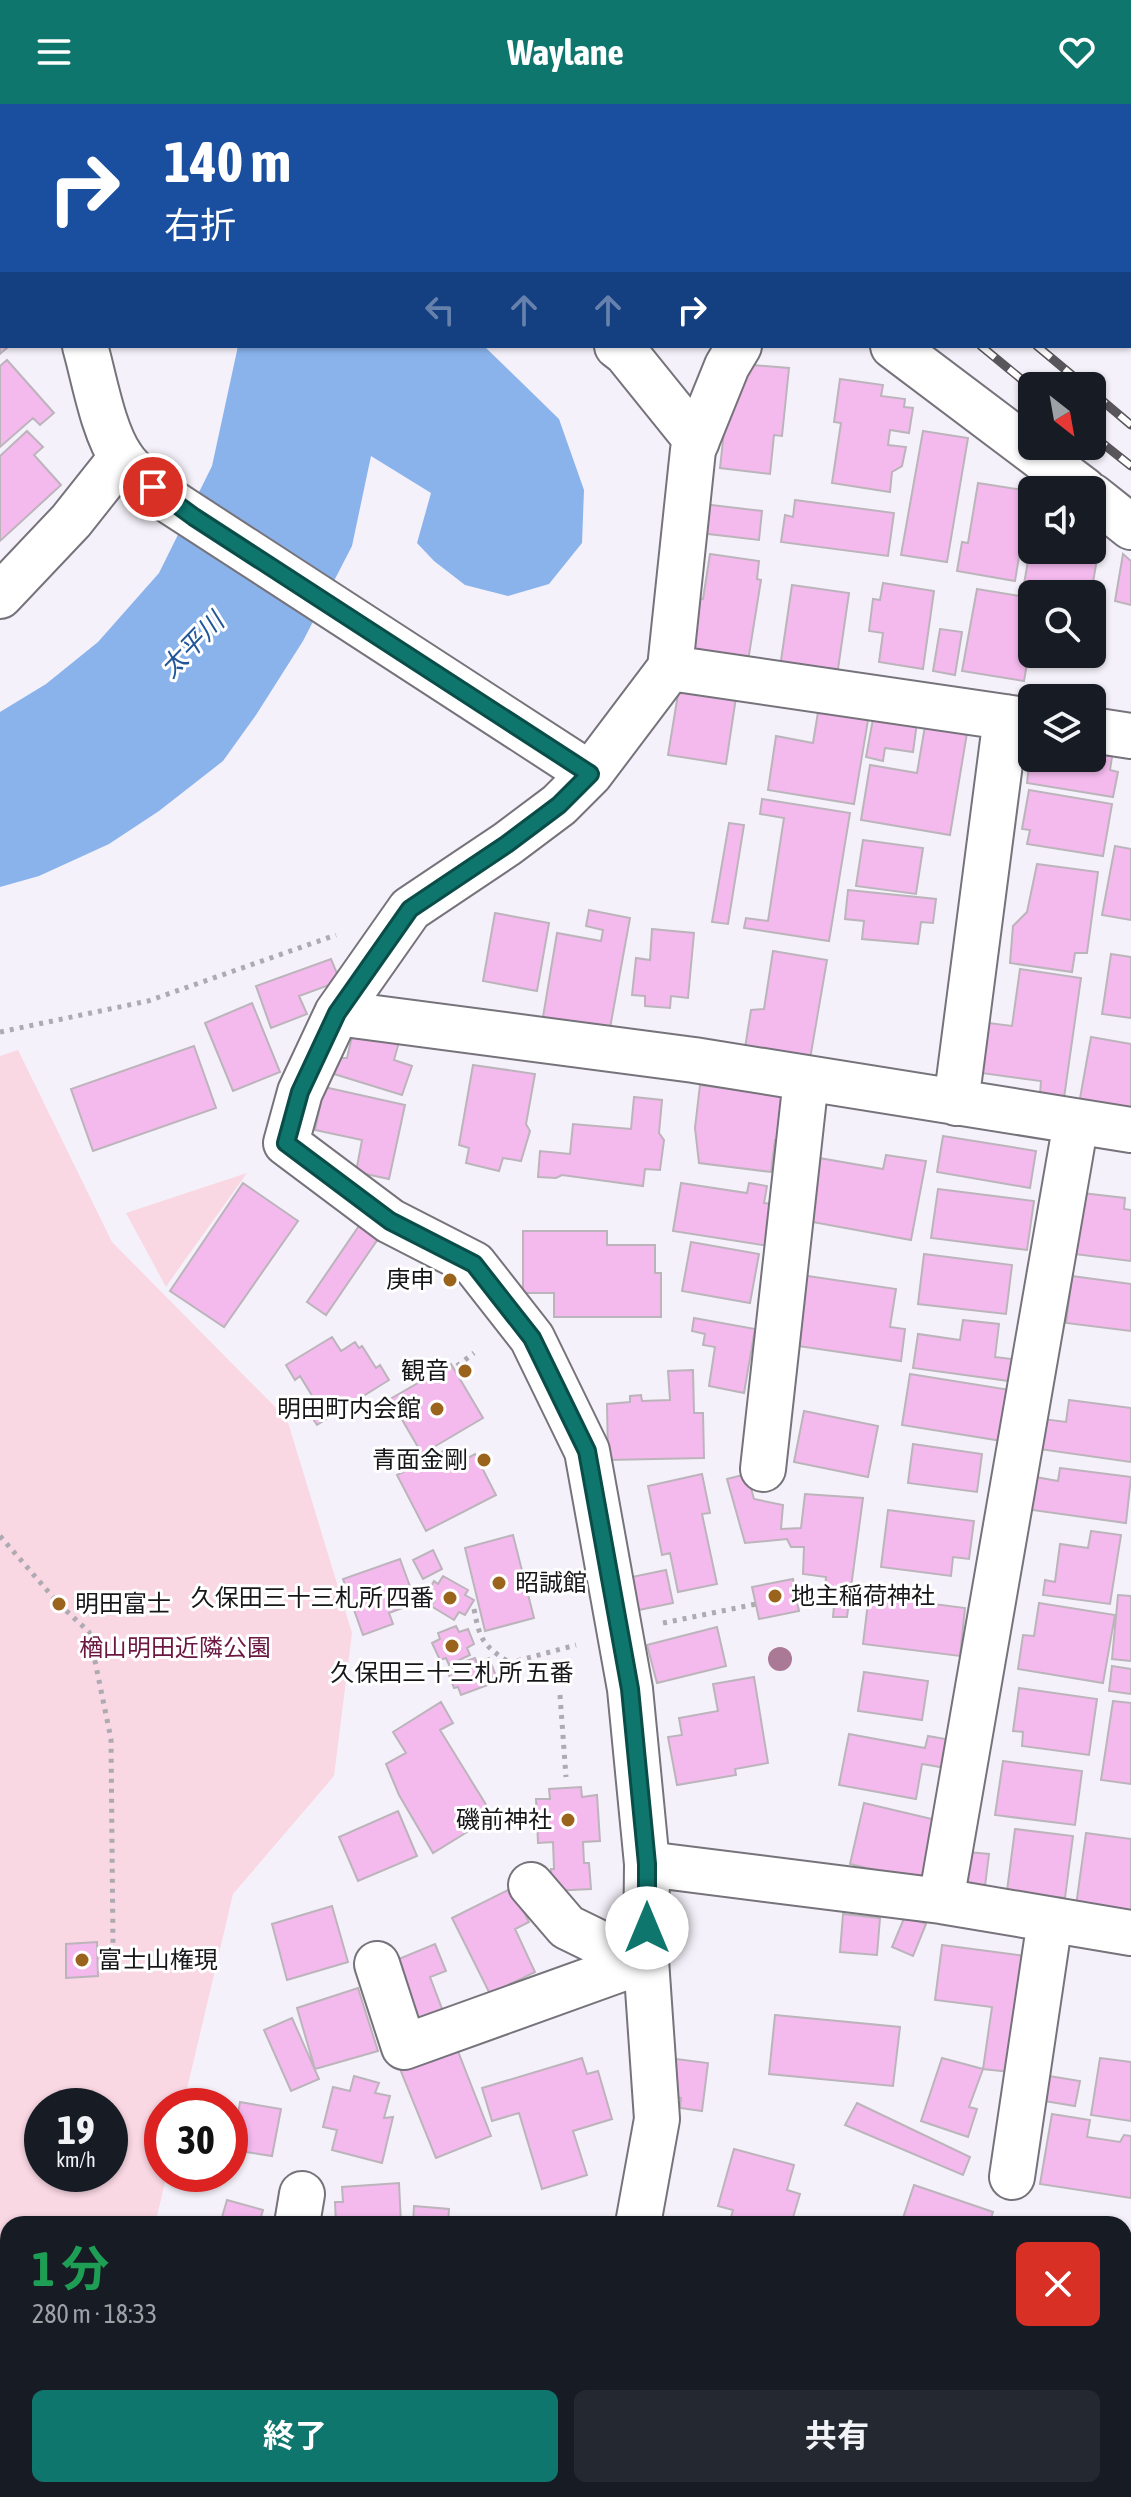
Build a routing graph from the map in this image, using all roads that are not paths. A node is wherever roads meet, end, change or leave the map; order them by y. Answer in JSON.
{"nodes":[{"id":1,"x":86,"y":348,"type":"edge"},
{"id":2,"x":619,"y":348,"type":"edge"},
{"id":3,"x":738,"y":348,"type":"edge"},
{"id":4,"x":896,"y":348,"type":"edge"},
{"id":5,"x":697,"y":441,"type":"junction"},
{"id":6,"x":130,"y":466,"type":"junction"},
{"id":7,"x":1065,"y":476,"type":"edge"},
{"id":8,"x":1106,"y":507,"type":"edge"},
{"id":9,"x":1131,"y":527,"type":"edge"},
{"id":10,"x":0,"y":596,"type":"edge"},
{"id":11,"x":670,"y":668,"type":"junction"},
{"id":12,"x":1018,"y":719,"type":"edge"},
{"id":13,"x":1018,"y":725,"type":"edge"},
{"id":14,"x":1106,"y":732,"type":"edge"},
{"id":15,"x":1131,"y":736,"type":"edge"},
{"id":16,"x":590,"y":774,"type":"junction"},
{"id":17,"x":337,"y":1013,"type":"junction"},
{"id":18,"x":806,"y":1079,"type":"junction"},
{"id":19,"x":956,"y":1103,"type":"junction"},
{"id":20,"x":1076,"y":1122,"type":"junction"},
{"id":21,"x":1131,"y":1130,"type":"edge"},
{"id":22,"x":763,"y":1469,"type":"dead end"},
{"id":23,"x":647,"y":1864,"type":"junction"},
{"id":24,"x":531,"y":1885,"type":"dead end"},
{"id":25,"x":941,"y":1901,"type":"junction"},
{"id":26,"x":1050,"y":1920,"type":"junction"},
{"id":27,"x":1131,"y":1933,"type":"edge"},
{"id":28,"x":646,"y":1960,"type":"junction"},
{"id":29,"x":377,"y":1964,"type":"dead end"},
{"id":30,"x":1012,"y":2177,"type":"dead end"},
{"id":31,"x":639,"y":2216,"type":"edge"}],
"edges":[{"from":1,"to":6,"type":"street"},
{"from":2,"to":5,"type":"street"},
{"from":3,"to":5,"type":"street"},
{"from":4,"to":7,"type":"street"},
{"from":5,"to":11,"type":"street"},
{"from":6,"to":10,"type":"street"},
{"from":6,"to":16,"type":"street"},
{"from":8,"to":9,"type":"street"},
{"from":11,"to":12,"type":"street"},
{"from":11,"to":16,"type":"street"},
{"from":13,"to":19,"type":"street"},
{"from":14,"to":15,"type":"street"},
{"from":16,"to":17,"type":"street"},
{"from":17,"to":18,"type":"street"},
{"from":17,"to":23,"type":"street"},
{"from":18,"to":19,"type":"street"},
{"from":18,"to":22,"type":"street"},
{"from":19,"to":20,"type":"street"},
{"from":20,"to":21,"type":"street"},
{"from":20,"to":25,"type":"street"},
{"from":23,"to":25,"type":"street"},
{"from":23,"to":28,"type":"street"},
{"from":24,"to":28,"type":"street"},
{"from":25,"to":26,"type":"street"},
{"from":26,"to":27,"type":"street"},
{"from":26,"to":30,"type":"street"},
{"from":28,"to":29,"type":"street"},
{"from":28,"to":31,"type":"street"}]}
